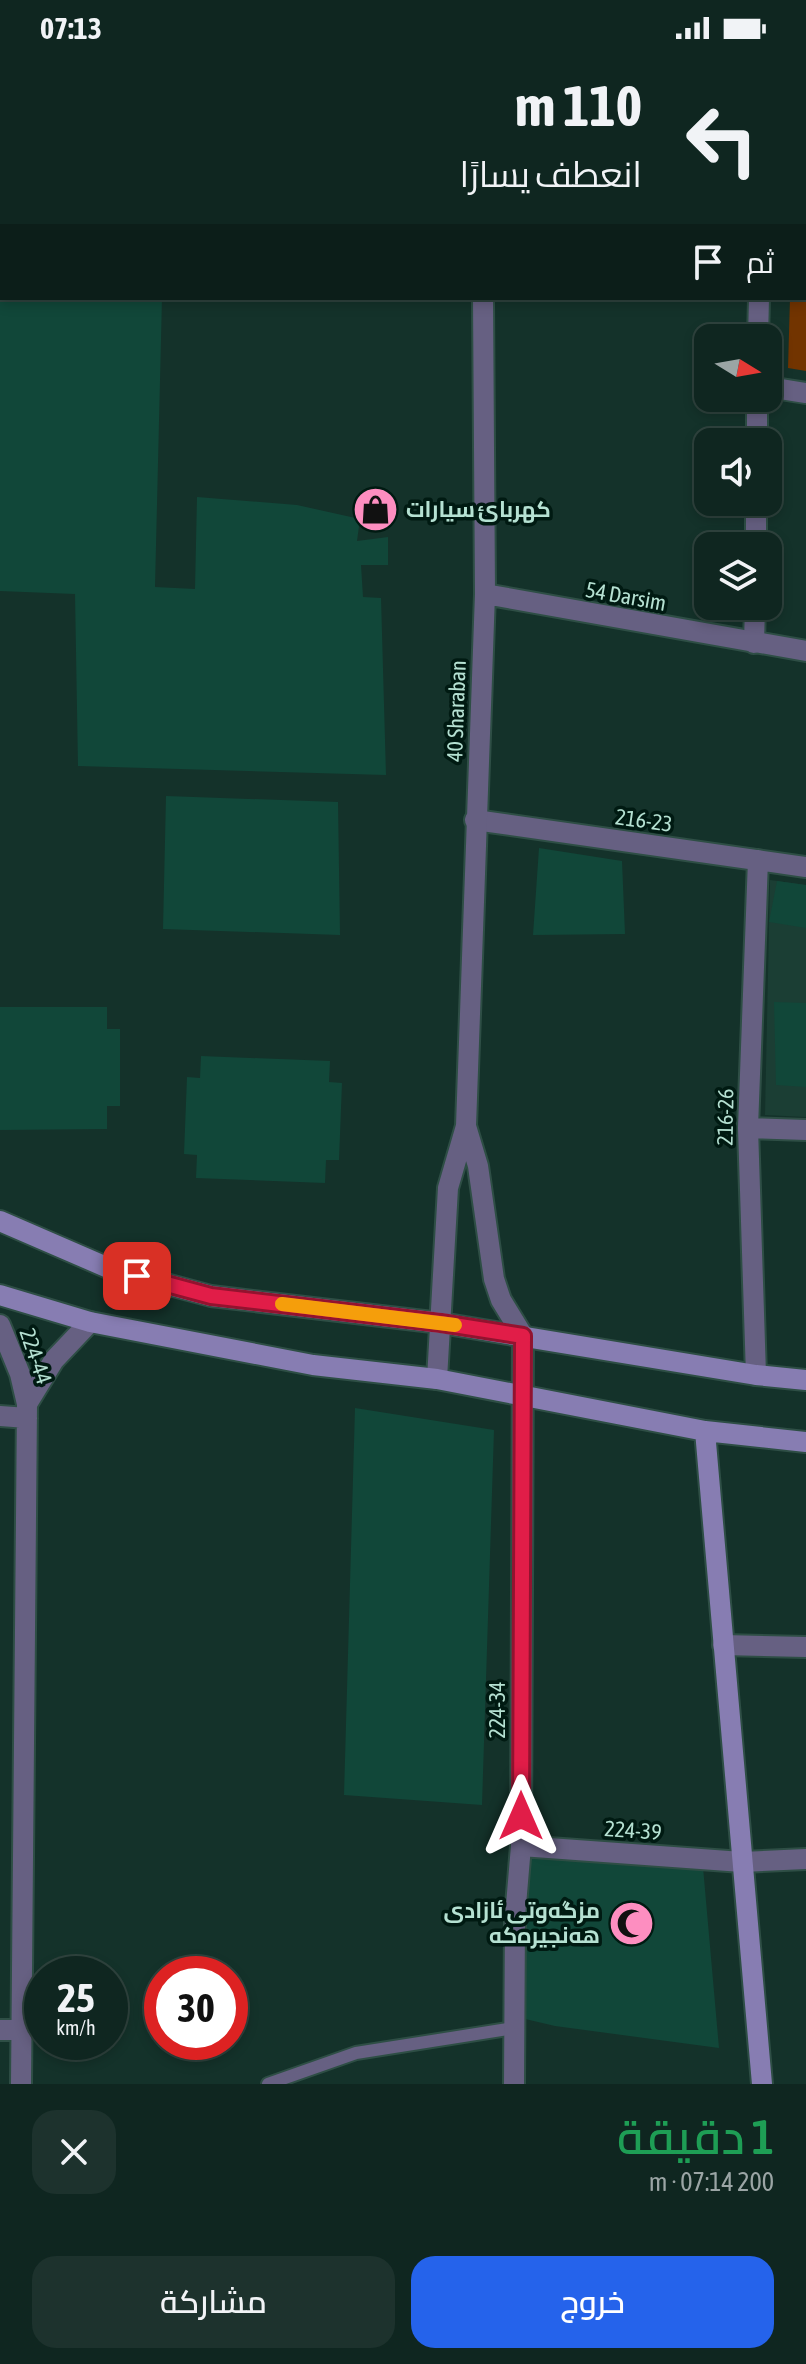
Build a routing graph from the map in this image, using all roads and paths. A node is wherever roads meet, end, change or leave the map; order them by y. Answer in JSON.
{"nodes":[{"id":1,"x":483,"y":300,"type":"edge"},
{"id":2,"x":759,"y":300,"type":"edge"},
{"id":3,"x":758,"y":324,"type":"edge"},
{"id":4,"x":782,"y":389,"type":"edge"},
{"id":5,"x":806,"y":393,"type":"edge"},
{"id":6,"x":485,"y":594,"type":"junction"},
{"id":7,"x":755,"y":620,"type":"edge"},
{"id":8,"x":754,"y":643,"type":"junction"},
{"id":9,"x":806,"y":651,"type":"edge"},
{"id":10,"x":475,"y":820,"type":"junction"},
{"id":11,"x":758,"y":860,"type":"junction"},
{"id":12,"x":806,"y":867,"type":"edge"},
{"id":13,"x":466,"y":1126,"type":"junction"},
{"id":14,"x":748,"y":1128,"type":"junction"},
{"id":15,"x":806,"y":1130,"type":"edge"},
{"id":16,"x":0,"y":1221,"type":"edge"},
{"id":17,"x":0,"y":1295,"type":"edge"},
{"id":18,"x":90,"y":1322,"type":"junction"},
{"id":19,"x":441,"y":1323,"type":"junction"},
{"id":20,"x":0,"y":1325,"type":"edge"},
{"id":21,"x":523,"y":1336,"type":"junction"},
{"id":22,"x":756,"y":1375,"type":"junction"},
{"id":23,"x":437,"y":1379,"type":"junction"},
{"id":24,"x":806,"y":1380,"type":"edge"},
{"id":25,"x":523,"y":1396,"type":"junction"},
{"id":26,"x":27,"y":1411,"type":"junction"},
{"id":27,"x":0,"y":1416,"type":"edge"},
{"id":28,"x":705,"y":1431,"type":"junction"},
{"id":29,"x":806,"y":1442,"type":"edge"},
{"id":30,"x":723,"y":1645,"type":"junction"},
{"id":31,"x":806,"y":1647,"type":"edge"},
{"id":32,"x":521,"y":1846,"type":"junction"},
{"id":33,"x":806,"y":1859,"type":"edge"},
{"id":34,"x":742,"y":1862,"type":"junction"},
{"id":35,"x":514,"y":2028,"type":"junction"},
{"id":36,"x":10,"y":2030,"type":"edge"},
{"id":37,"x":21,"y":2084,"type":"edge"},
{"id":38,"x":268,"y":2084,"type":"edge"},
{"id":39,"x":514,"y":2084,"type":"edge"},
{"id":40,"x":762,"y":2084,"type":"edge"}],
"edges":[{"from":1,"to":6,"type":"street","name":"40 Sharaban"},
{"from":2,"to":3,"type":"street"},
{"from":4,"to":5,"type":"street"},
{"from":6,"to":8,"type":"street","name":"54 Darsim"},
{"from":6,"to":10,"type":"street","name":"40 Sharaban"},
{"from":7,"to":8,"type":"street"},
{"from":8,"to":9,"type":"street","name":"54 Darsim"},
{"from":10,"to":11,"type":"street","name":"216-23"},
{"from":10,"to":13,"type":"street","name":"40 Sharaban"},
{"from":11,"to":12,"type":"street","name":"216-23"},
{"from":11,"to":14,"type":"street","name":"216-26"},
{"from":13,"to":19,"type":"street","name":"40 Sharaban"},
{"from":13,"to":21,"type":"street","name":"40 Sharaban"},
{"from":14,"to":15,"type":"street"},
{"from":14,"to":22,"type":"street","name":"216-26"},
{"from":16,"to":19,"type":"main road"},
{"from":17,"to":18,"type":"main road"},
{"from":18,"to":23,"type":"main road"},
{"from":18,"to":26,"type":"street","name":"224-44"},
{"from":19,"to":21,"type":"main road"},
{"from":19,"to":23,"type":"street","name":"40 Sharaban"},
{"from":20,"to":26,"type":"street","name":"224-44"},
{"from":21,"to":22,"type":"main road"},
{"from":21,"to":25,"type":"street","name":"224-34"},
{"from":22,"to":24,"type":"main road"},
{"from":23,"to":25,"type":"main road"},
{"from":25,"to":28,"type":"main road"},
{"from":25,"to":32,"type":"street","name":"224-34"},
{"from":26,"to":27,"type":"street"},
{"from":26,"to":36,"type":"street","name":"224-44"},
{"from":28,"to":29,"type":"main road"},
{"from":28,"to":30,"type":"main road"},
{"from":30,"to":31,"type":"street"},
{"from":30,"to":34,"type":"main road"},
{"from":32,"to":34,"type":"street","name":"224-39"},
{"from":32,"to":35,"type":"street","name":"224-34"},
{"from":33,"to":34,"type":"street","name":"224-39"},
{"from":34,"to":40,"type":"main road"},
{"from":35,"to":38,"type":"lane"},
{"from":35,"to":39,"type":"street","name":"224-34"},
{"from":36,"to":37,"type":"street","name":"224-44"}]}
